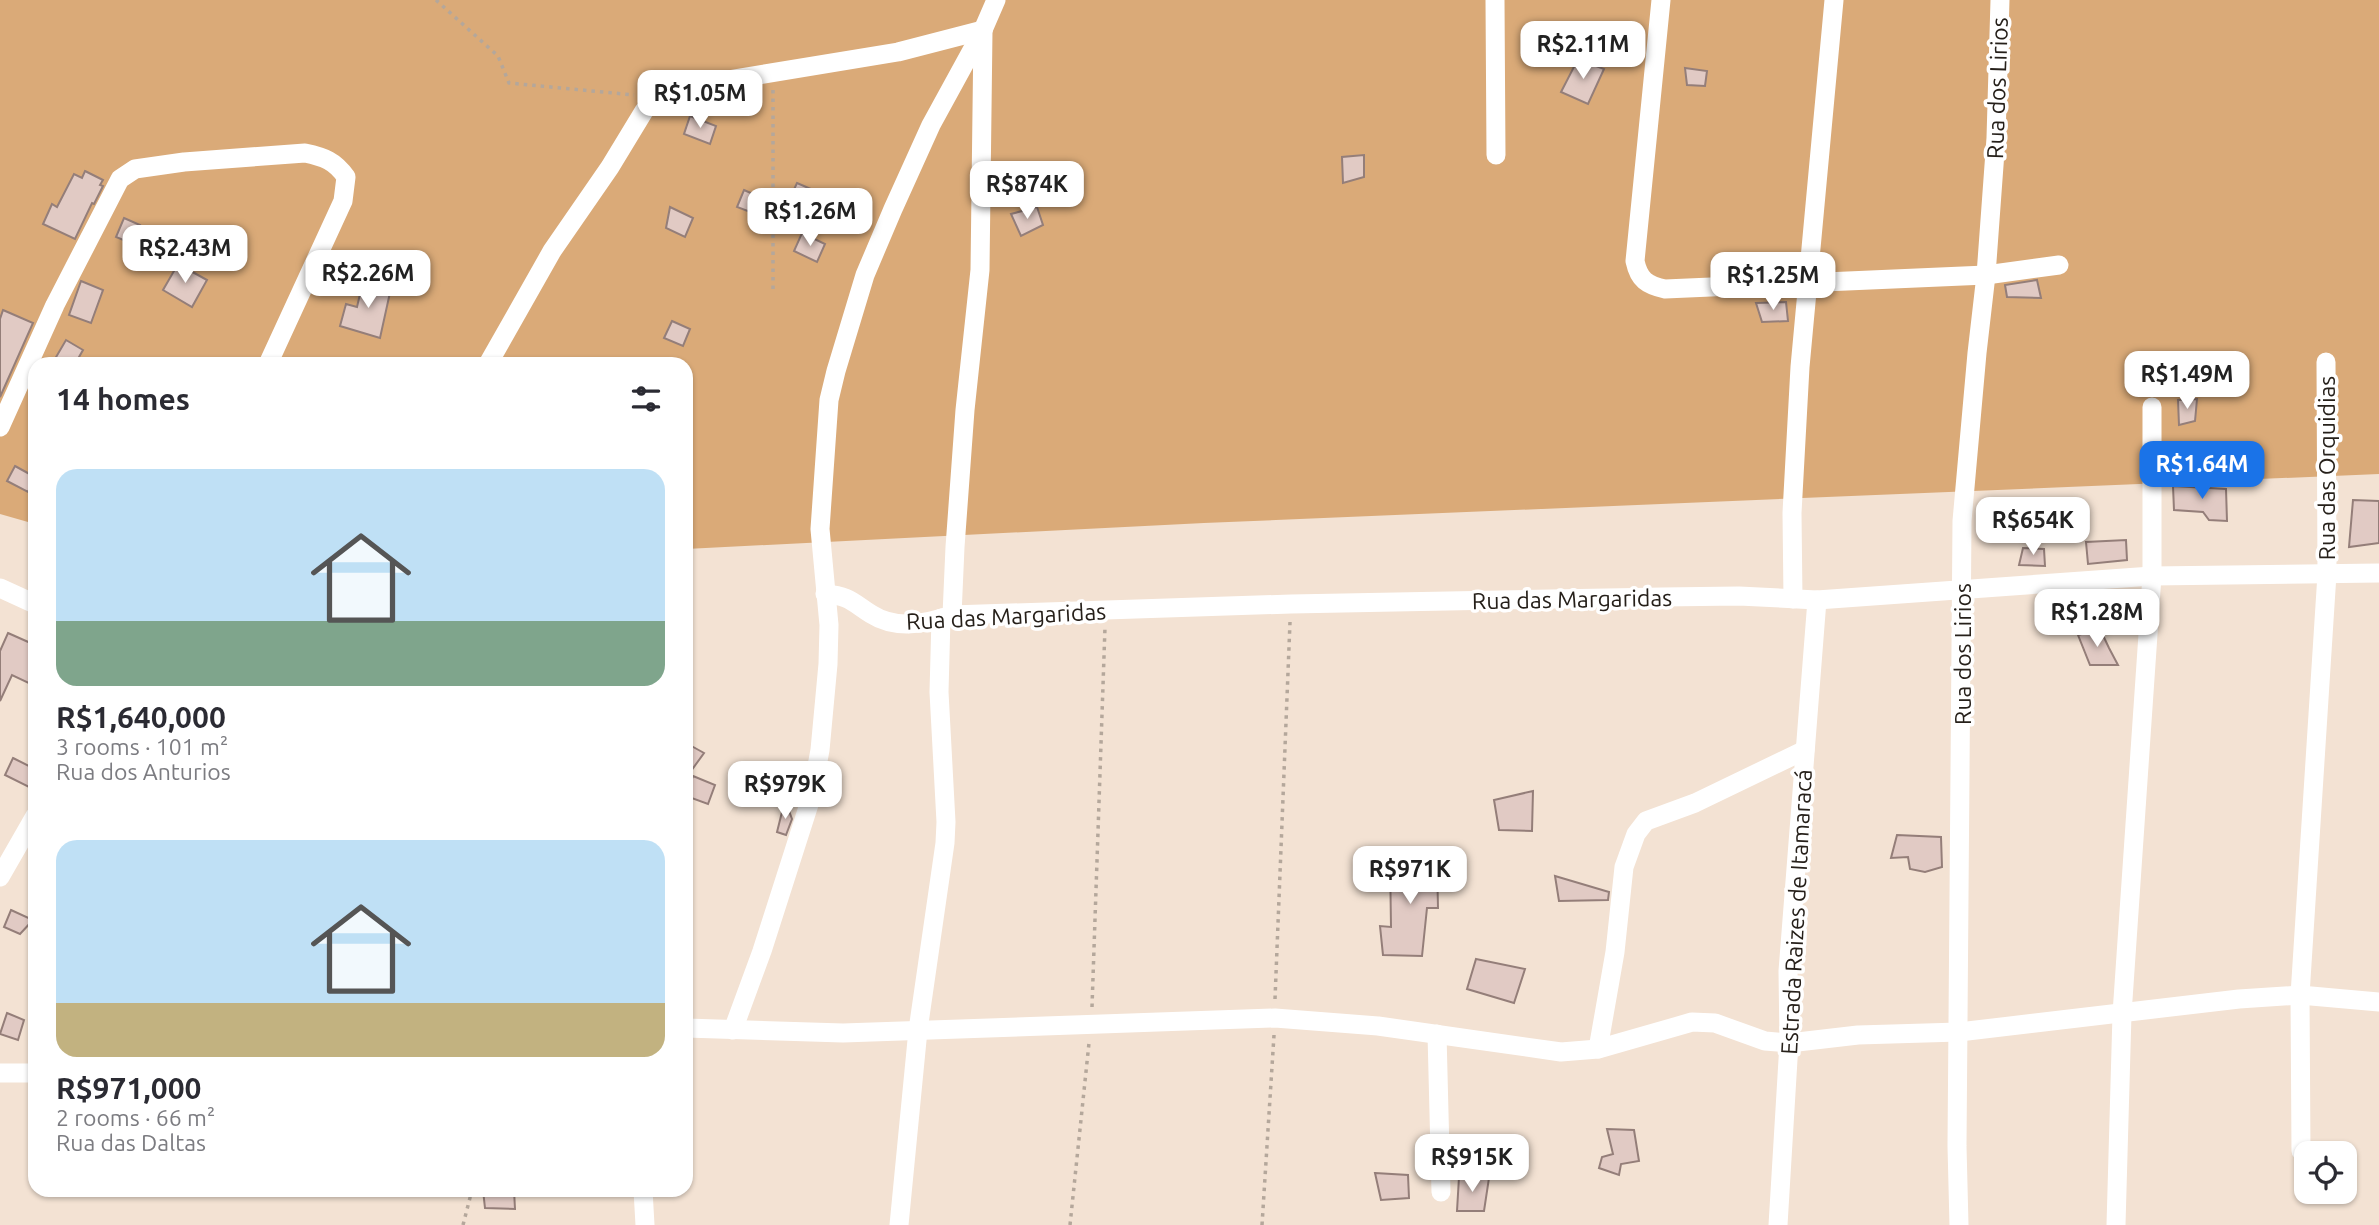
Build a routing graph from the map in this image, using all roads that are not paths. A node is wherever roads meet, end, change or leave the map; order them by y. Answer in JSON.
{"nodes":[{"id":1,"x":996,"y":0,"type":"edge"},
{"id":2,"x":1495,"y":0,"type":"edge"},
{"id":3,"x":1661,"y":0,"type":"edge"},
{"id":4,"x":1834,"y":0,"type":"edge"},
{"id":5,"x":2000,"y":0,"type":"edge"},
{"id":6,"x":983,"y":30,"type":"junction"},
{"id":7,"x":1496,"y":155,"type":"dead end"},
{"id":8,"x":2059,"y":265,"type":"dead end"},
{"id":9,"x":1986,"y":275,"type":"junction"},
{"id":10,"x":1808,"y":282,"type":"junction"},
{"id":11,"x":32,"y":357,"type":"edge"},
{"id":12,"x":271,"y":357,"type":"edge"},
{"id":13,"x":492,"y":357,"type":"edge"},
{"id":14,"x":2326,"y":362,"type":"dead end"},
{"id":15,"x":28,"y":365,"type":"edge"},
{"id":16,"x":2152,"y":407,"type":"dead end"},
{"id":17,"x":0,"y":426,"type":"edge"},
{"id":18,"x":2379,"y":573,"type":"edge"},
{"id":19,"x":2327,"y":574,"type":"junction"},
{"id":20,"x":2152,"y":576,"type":"junction"},
{"id":21,"x":0,"y":588,"type":"edge"},
{"id":22,"x":1963,"y":590,"type":"junction"},
{"id":23,"x":825,"y":594,"type":"junction"},
{"id":24,"x":1793,"y":598,"type":"junction"},
{"id":25,"x":1817,"y":600,"type":"junction"},
{"id":26,"x":28,"y":601,"type":"edge"},
{"id":27,"x":947,"y":617,"type":"junction"},
{"id":28,"x":1805,"y":750,"type":"junction"},
{"id":29,"x":28,"y":828,"type":"edge"},
{"id":30,"x":0,"y":877,"type":"edge"},
{"id":31,"x":2300,"y":995,"type":"junction"},
{"id":32,"x":2379,"y":1002,"type":"edge"},
{"id":33,"x":2122,"y":1014,"type":"junction"},
{"id":34,"x":693,"y":1028,"type":"edge"},
{"id":35,"x":733,"y":1030,"type":"junction"},
{"id":36,"x":918,"y":1030,"type":"junction"},
{"id":37,"x":1959,"y":1032,"type":"junction"},
{"id":38,"x":1437,"y":1034,"type":"junction"},
{"id":39,"x":1789,"y":1043,"type":"junction"},
{"id":40,"x":1598,"y":1049,"type":"junction"},
{"id":41,"x":2,"y":1073,"type":"edge"},
{"id":42,"x":28,"y":1073,"type":"edge"},
{"id":43,"x":2301,"y":1141,"type":"edge"},
{"id":44,"x":1441,"y":1192,"type":"dead end"},
{"id":45,"x":643,"y":1197,"type":"edge"},
{"id":46,"x":645,"y":1225,"type":"edge"},
{"id":47,"x":899,"y":1225,"type":"edge"},
{"id":48,"x":1778,"y":1225,"type":"edge"},
{"id":49,"x":1959,"y":1225,"type":"edge"},
{"id":50,"x":2116,"y":1225,"type":"edge"}],
"edges":[{"from":1,"to":6,"type":"street"},
{"from":2,"to":7,"type":"street"},
{"from":3,"to":10,"type":"street"},
{"from":4,"to":10,"type":"street"},
{"from":5,"to":9,"type":"street","name":"Rua dos Lirios"},
{"from":6,"to":13,"type":"street"},
{"from":6,"to":23,"type":"street"},
{"from":6,"to":27,"type":"street"},
{"from":8,"to":9,"type":"street"},
{"from":9,"to":10,"type":"street"},
{"from":9,"to":22,"type":"street","name":"Rua dos Lirios"},
{"from":10,"to":24,"type":"street"},
{"from":11,"to":12,"type":"street"},
{"from":14,"to":19,"type":"street","name":"Rua das Orquidias"},
{"from":15,"to":17,"type":"street"},
{"from":16,"to":20,"type":"street"},
{"from":18,"to":19,"type":"street","name":"Rua das Margaridas"},
{"from":19,"to":20,"type":"street","name":"Rua das Margaridas"},
{"from":19,"to":31,"type":"street","name":"Rua das Orquidias"},
{"from":20,"to":22,"type":"street","name":"Rua das Margaridas"},
{"from":20,"to":33,"type":"street"},
{"from":21,"to":26,"type":"street"},
{"from":22,"to":25,"type":"street","name":"Rua das Margaridas"},
{"from":22,"to":37,"type":"street","name":"Rua dos Lirios"},
{"from":23,"to":27,"type":"street","name":"Rua das Margaridas"},
{"from":23,"to":35,"type":"street"},
{"from":24,"to":25,"type":"street","name":"Rua das Margaridas"},
{"from":24,"to":27,"type":"street","name":"Rua das Margaridas"},
{"from":25,"to":28,"type":"street","name":"Estrada Raizes de Itamaracá"},
{"from":27,"to":36,"type":"street"},
{"from":28,"to":39,"type":"street","name":"Estrada Raizes de Itamaracá"},
{"from":28,"to":40,"type":"street"},
{"from":29,"to":30,"type":"street"},
{"from":31,"to":32,"type":"street"},
{"from":31,"to":33,"type":"street"},
{"from":31,"to":43,"type":"street","name":"Rua das Orquidias"},
{"from":33,"to":37,"type":"street"},
{"from":33,"to":50,"type":"street"},
{"from":34,"to":35,"type":"street"},
{"from":35,"to":36,"type":"street"},
{"from":36,"to":38,"type":"street"},
{"from":36,"to":47,"type":"street"},
{"from":37,"to":39,"type":"street"},
{"from":37,"to":49,"type":"street","name":"Rua dos Lirios"},
{"from":38,"to":40,"type":"street"},
{"from":38,"to":44,"type":"street"},
{"from":39,"to":40,"type":"street"},
{"from":39,"to":48,"type":"street","name":"Estrada Raizes de Itamaracá"},
{"from":41,"to":42,"type":"street"},
{"from":45,"to":46,"type":"street"}]}
